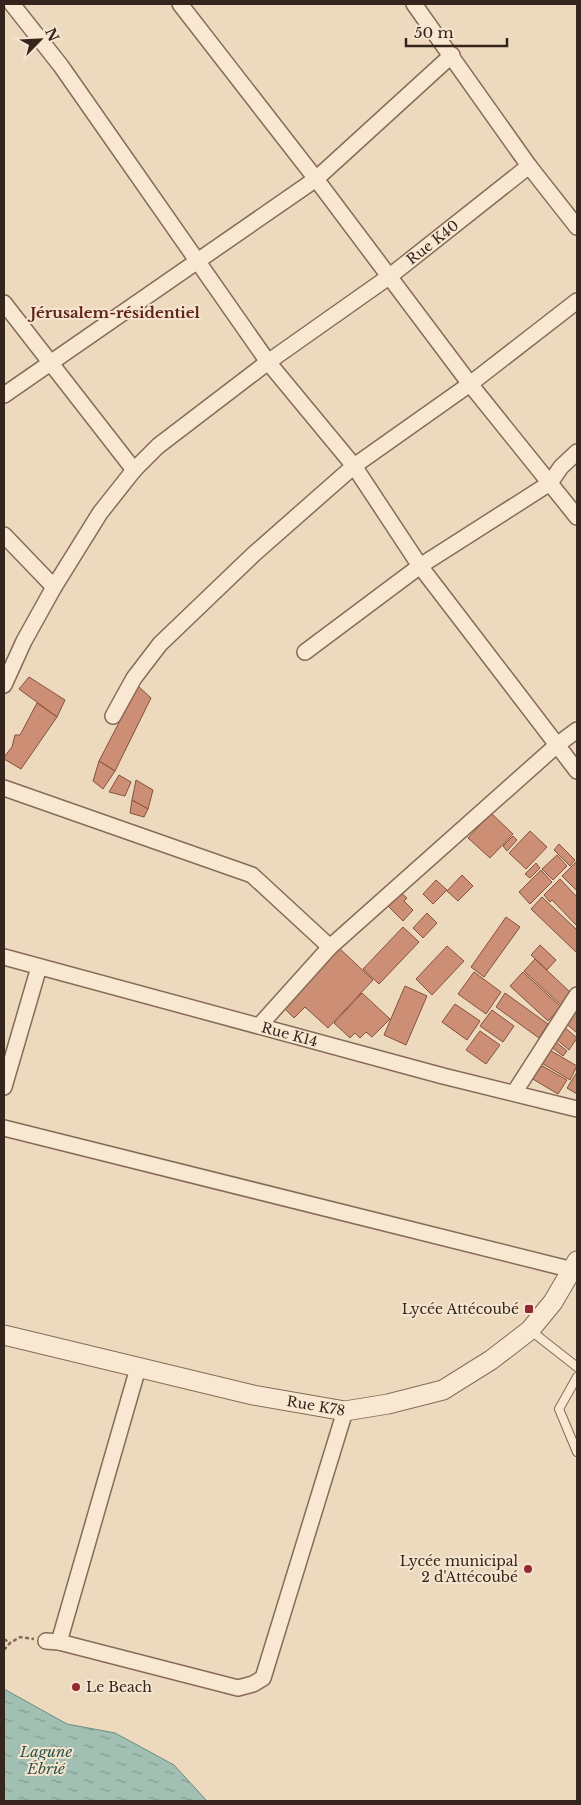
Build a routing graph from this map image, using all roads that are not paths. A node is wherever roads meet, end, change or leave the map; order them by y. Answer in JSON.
{"nodes":[{"id":1,"x":12,"y":4,"type":"edge"},
{"id":2,"x":180,"y":4,"type":"edge"},
{"id":3,"x":414,"y":4,"type":"edge"},
{"id":4,"x":452,"y":55,"type":"junction"},
{"id":5,"x":529,"y":166,"type":"junction"},
{"id":6,"x":316,"y":179,"type":"junction"},
{"id":7,"x":577,"y":226,"type":"edge"},
{"id":8,"x":197,"y":260,"type":"junction"},
{"id":9,"x":390,"y":276,"type":"junction"},
{"id":10,"x":577,"y":300,"type":"edge"},
{"id":11,"x":4,"y":303,"type":"edge"},
{"id":12,"x":268,"y":362,"type":"junction"},
{"id":13,"x":52,"y":363,"type":"junction"},
{"id":14,"x":470,"y":384,"type":"junction"},
{"id":15,"x":4,"y":395,"type":"edge"},
{"id":16,"x":577,"y":452,"type":"edge"},
{"id":17,"x":354,"y":466,"type":"junction"},
{"id":18,"x":134,"y":470,"type":"junction"},
{"id":19,"x":550,"y":483,"type":"junction"},
{"id":20,"x":577,"y":517,"type":"edge"},
{"id":21,"x":4,"y":535,"type":"edge"},
{"id":22,"x":420,"y":566,"type":"junction"},
{"id":23,"x":54,"y":587,"type":"junction"},
{"id":24,"x":306,"y":652,"type":"dead end"},
{"id":25,"x":4,"y":685,"type":"edge"},
{"id":26,"x":113,"y":716,"type":"dead end"},
{"id":27,"x":577,"y":730,"type":"edge"},
{"id":28,"x":557,"y":745,"type":"junction"},
{"id":29,"x":577,"y":771,"type":"edge"},
{"id":30,"x":4,"y":788,"type":"edge"},
{"id":31,"x":330,"y":947,"type":"junction"},
{"id":32,"x":4,"y":957,"type":"edge"},
{"id":33,"x":39,"y":967,"type":"junction"},
{"id":34,"x":577,"y":995,"type":"edge"},
{"id":35,"x":259,"y":1026,"type":"junction"},
{"id":36,"x":4,"y":1087,"type":"edge"},
{"id":37,"x":514,"y":1093,"type":"junction"},
{"id":38,"x":577,"y":1109,"type":"edge"},
{"id":39,"x":4,"y":1128,"type":"edge"},
{"id":40,"x":575,"y":1266,"type":"edge"},
{"id":41,"x":530,"y":1330,"type":"junction"},
{"id":42,"x":4,"y":1335,"type":"edge"},
{"id":43,"x":577,"y":1367,"type":"edge"},
{"id":44,"x":138,"y":1368,"type":"junction"},
{"id":45,"x":577,"y":1377,"type":"edge"},
{"id":46,"x":345,"y":1411,"type":"junction"},
{"id":47,"x":577,"y":1452,"type":"edge"}],
"edges":[{"from":1,"to":8,"type":"street"},
{"from":2,"to":6,"type":"street"},
{"from":3,"to":4,"type":"street"},
{"from":4,"to":5,"type":"street"},
{"from":4,"to":6,"type":"street"},
{"from":5,"to":7,"type":"street"},
{"from":5,"to":9,"type":"street","name":"Rue K40"},
{"from":6,"to":8,"type":"street"},
{"from":6,"to":9,"type":"street"},
{"from":8,"to":12,"type":"street"},
{"from":8,"to":13,"type":"street"},
{"from":9,"to":12,"type":"street","name":"Rue K40"},
{"from":9,"to":14,"type":"street"},
{"from":10,"to":14,"type":"street"},
{"from":11,"to":13,"type":"street"},
{"from":12,"to":17,"type":"street"},
{"from":12,"to":18,"type":"street","name":"Rue K40"},
{"from":13,"to":15,"type":"street"},
{"from":13,"to":18,"type":"street"},
{"from":14,"to":17,"type":"street"},
{"from":14,"to":19,"type":"street"},
{"from":16,"to":19,"type":"street"},
{"from":17,"to":22,"type":"street"},
{"from":17,"to":26,"type":"street"},
{"from":18,"to":23,"type":"street","name":"Rue K40"},
{"from":19,"to":20,"type":"street"},
{"from":19,"to":22,"type":"street"},
{"from":21,"to":23,"type":"street"},
{"from":22,"to":24,"type":"street"},
{"from":22,"to":28,"type":"street"},
{"from":23,"to":25,"type":"street","name":"Rue K40"},
{"from":27,"to":28,"type":"street"},
{"from":28,"to":29,"type":"street"},
{"from":28,"to":31,"type":"street"},
{"from":30,"to":31,"type":"street"},
{"from":31,"to":35,"type":"street"},
{"from":32,"to":33,"type":"street","name":"Rue K14"},
{"from":33,"to":35,"type":"street","name":"Rue K14"},
{"from":33,"to":36,"type":"street"},
{"from":34,"to":37,"type":"street"},
{"from":35,"to":37,"type":"street","name":"Rue K14"},
{"from":37,"to":38,"type":"street","name":"Rue K14"},
{"from":39,"to":40,"type":"street"},
{"from":40,"to":41,"type":"street","name":"Rue K78"},
{"from":41,"to":43,"type":"lane"},
{"from":41,"to":46,"type":"street","name":"Rue K78"},
{"from":42,"to":44,"type":"street","name":"Rue K78"},
{"from":44,"to":46,"type":"street","name":"Rue K78"},
{"from":44,"to":46,"type":"street"},
{"from":45,"to":47,"type":"lane"}]}
